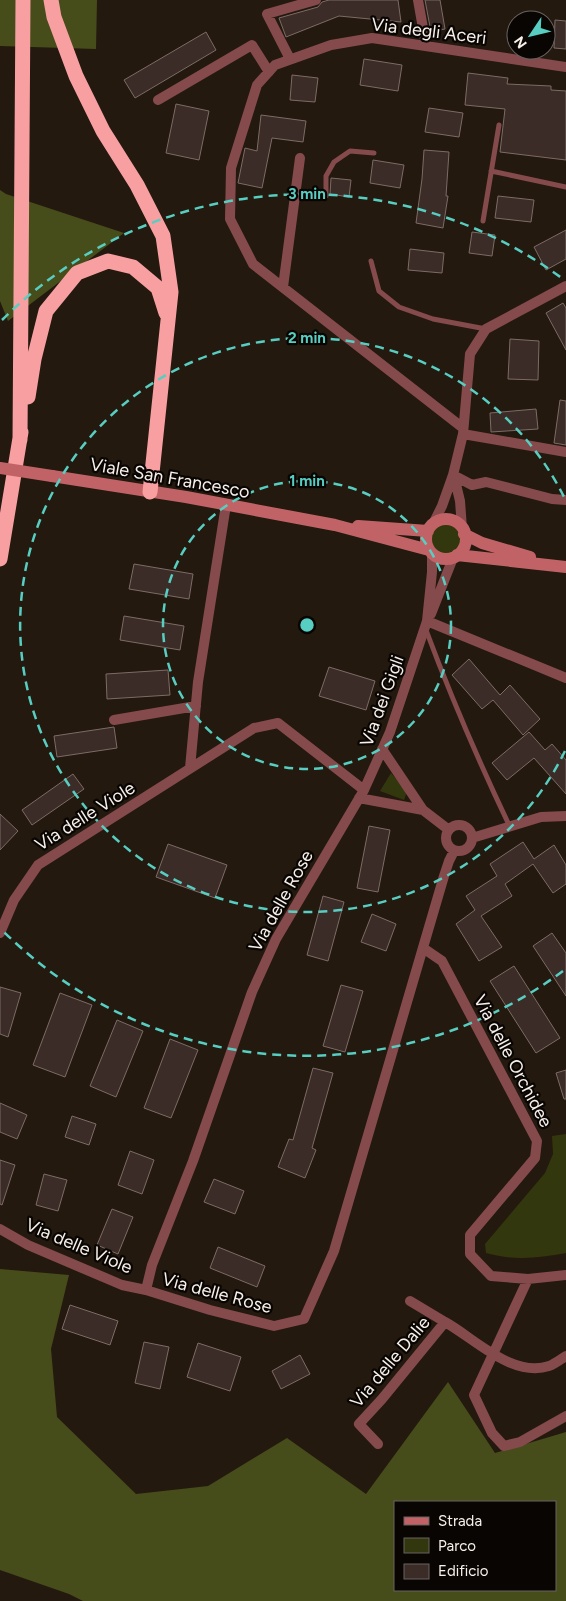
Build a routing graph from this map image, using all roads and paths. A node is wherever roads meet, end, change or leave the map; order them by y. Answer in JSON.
{"nodes":[{"id":1,"x":23,"y":0,"type":"edge"},
{"id":2,"x":51,"y":0,"type":"edge"},
{"id":3,"x":316,"y":0,"type":"edge"},
{"id":4,"x":418,"y":0,"type":"edge"},
{"id":5,"x":426,"y":45,"type":"junction"},
{"id":6,"x":290,"y":59,"type":"junction"},
{"id":7,"x":566,"y":67,"type":"edge"},
{"id":8,"x":269,"y":72,"type":"junction"},
{"id":9,"x":158,"y":100,"type":"dead end"},
{"id":10,"x":499,"y":125,"type":"dead end"},
{"id":11,"x":374,"y":153,"type":"dead end"},
{"id":12,"x":300,"y":158,"type":"dead end"},
{"id":13,"x":491,"y":171,"type":"junction"},
{"id":14,"x":566,"y":187,"type":"edge"},
{"id":15,"x":326,"y":196,"type":"dead end"},
{"id":16,"x":483,"y":220,"type":"dead end"},
{"id":17,"x":371,"y":261,"type":"dead end"},
{"id":18,"x":566,"y":286,"type":"edge"},
{"id":19,"x":283,"y":287,"type":"junction"},
{"id":20,"x":168,"y":319,"type":"junction"},
{"id":21,"x":486,"y":328,"type":"junction"},
{"id":22,"x":463,"y":431,"type":"junction"},
{"id":23,"x":20,"y":440,"type":"junction"},
{"id":24,"x":566,"y":452,"type":"edge"},
{"id":25,"x":0,"y":468,"type":"edge"},
{"id":26,"x":454,"y":476,"type":"junction"},
{"id":27,"x":150,"y":492,"type":"junction"},
{"id":28,"x":566,"y":500,"type":"edge"},
{"id":29,"x":226,"y":505,"type":"junction"},
{"id":30,"x":335,"y":525,"type":"junction"},
{"id":31,"x":400,"y":526,"type":"junction"},
{"id":32,"x":431,"y":527,"type":"junction"},
{"id":33,"x":463,"y":531,"type":"junction"},
{"id":34,"x":397,"y":545,"type":"junction"},
{"id":35,"x":431,"y":552,"type":"junction"},
{"id":36,"x":496,"y":554,"type":"junction"},
{"id":37,"x":0,"y":557,"type":"edge"},
{"id":38,"x":455,"y":557,"type":"junction"},
{"id":39,"x":565,"y":567,"type":"edge"},
{"id":40,"x":426,"y":625,"type":"junction"},
{"id":41,"x":566,"y":678,"type":"edge"},
{"id":42,"x":196,"y":706,"type":"junction"},
{"id":43,"x":114,"y":720,"type":"dead end"},
{"id":44,"x":382,"y":749,"type":"junction"},
{"id":45,"x":190,"y":768,"type":"junction"},
{"id":46,"x":361,"y":794,"type":"junction"},
{"id":47,"x":423,"y":810,"type":"junction"},
{"id":48,"x":566,"y":816,"type":"edge"},
{"id":49,"x":510,"y":827,"type":"junction"},
{"id":50,"x":449,"y":830,"type":"junction"},
{"id":51,"x":472,"y":838,"type":"junction"},
{"id":52,"x":454,"y":850,"type":"junction"},
{"id":53,"x":0,"y":933,"type":"edge"},
{"id":54,"x":423,"y":948,"type":"junction"},
{"id":55,"x":0,"y":1229,"type":"edge"},
{"id":56,"x":566,"y":1275,"type":"edge"},
{"id":57,"x":528,"y":1279,"type":"junction"},
{"id":58,"x":146,"y":1290,"type":"junction"},
{"id":59,"x":410,"y":1301,"type":"dead end"},
{"id":60,"x":445,"y":1322,"type":"junction"},
{"id":61,"x":493,"y":1355,"type":"junction"},
{"id":62,"x":566,"y":1356,"type":"edge"},
{"id":63,"x":566,"y":1416,"type":"edge"},
{"id":64,"x":378,"y":1444,"type":"dead end"}],
"edges":[{"from":1,"to":23,"type":"highway"},
{"from":2,"to":20,"type":"highway"},
{"from":3,"to":6,"type":"street"},
{"from":4,"to":5,"type":"street"},
{"from":5,"to":6,"type":"street","name":"Via degli Aceri"},
{"from":5,"to":7,"type":"street","name":"Via degli Aceri"},
{"from":6,"to":8,"type":"street","name":"Via degli Aceri"},
{"from":8,"to":9,"type":"street"},
{"from":8,"to":19,"type":"street","name":"Via degli Aceri"},
{"from":10,"to":13,"type":"lane"},
{"from":11,"to":15,"type":"lane"},
{"from":12,"to":19,"type":"street"},
{"from":13,"to":14,"type":"lane"},
{"from":13,"to":16,"type":"lane"},
{"from":17,"to":21,"type":"lane"},
{"from":18,"to":21,"type":"street"},
{"from":19,"to":22,"type":"street","name":"Via degli Aceri"},
{"from":20,"to":23,"type":"highway"},
{"from":20,"to":27,"type":"highway"},
{"from":21,"to":22,"type":"street"},
{"from":22,"to":24,"type":"street"},
{"from":22,"to":26,"type":"street"},
{"from":23,"to":37,"type":"highway"},
{"from":25,"to":27,"type":"street","name":"Viale San Francesco","bridge":true},
{"from":26,"to":28,"type":"street"},
{"from":26,"to":32,"type":"street"},
{"from":26,"to":33,"type":"street"},
{"from":27,"to":29,"type":"street","name":"Viale San Francesco"},
{"from":29,"to":30,"type":"street","name":"Viale San Francesco"},
{"from":29,"to":42,"type":"street"},
{"from":30,"to":31,"type":"street","name":"Viale San Francesco"},
{"from":30,"to":34,"type":"street","name":"Viale San Francesco"},
{"from":31,"to":32,"type":"street","name":"Viale San Francesco"},
{"from":31,"to":34,"type":"street"},
{"from":32,"to":33,"type":"street"},
{"from":32,"to":35,"type":"street"},
{"from":33,"to":36,"type":"street"},
{"from":33,"to":38,"type":"street"},
{"from":34,"to":35,"type":"street","name":"Viale San Francesco"},
{"from":35,"to":38,"type":"street"},
{"from":35,"to":40,"type":"street","name":"Via dei Gigli"},
{"from":36,"to":38,"type":"street"},
{"from":36,"to":39,"type":"street"},
{"from":38,"to":40,"type":"street","name":"Via dei Gigli"},
{"from":40,"to":41,"type":"street"},
{"from":40,"to":44,"type":"street","name":"Via dei Gigli"},
{"from":40,"to":49,"type":"lane"},
{"from":42,"to":43,"type":"street"},
{"from":42,"to":45,"type":"street"},
{"from":44,"to":46,"type":"street","name":"Via dei Gigli"},
{"from":44,"to":47,"type":"street"},
{"from":45,"to":46,"type":"street","name":"Via delle Viole"},
{"from":45,"to":53,"type":"street","name":"Via delle Viole"},
{"from":46,"to":47,"type":"street"},
{"from":46,"to":58,"type":"street","name":"Via delle Rose"},
{"from":47,"to":50,"type":"street"},
{"from":48,"to":49,"type":"street"},
{"from":49,"to":51,"type":"street"},
{"from":50,"to":51,"type":"street"},
{"from":50,"to":52,"type":"street"},
{"from":51,"to":52,"type":"street"},
{"from":52,"to":54,"type":"street","name":"Via delle Rose"},
{"from":54,"to":57,"type":"street","name":"Via delle Orchidee"},
{"from":54,"to":58,"type":"street","name":"Via delle Rose"},
{"from":55,"to":58,"type":"street","name":"Via delle Viole"},
{"from":56,"to":57,"type":"street","name":"Via delle Orchidee"},
{"from":57,"to":61,"type":"street"},
{"from":59,"to":60,"type":"street","name":"Via delle Dalie"},
{"from":60,"to":61,"type":"street","name":"Via delle Dalie"},
{"from":60,"to":64,"type":"street","name":"Via delle Dalie"},
{"from":61,"to":62,"type":"street","name":"Via delle Dalie"},
{"from":61,"to":63,"type":"street"}]}
